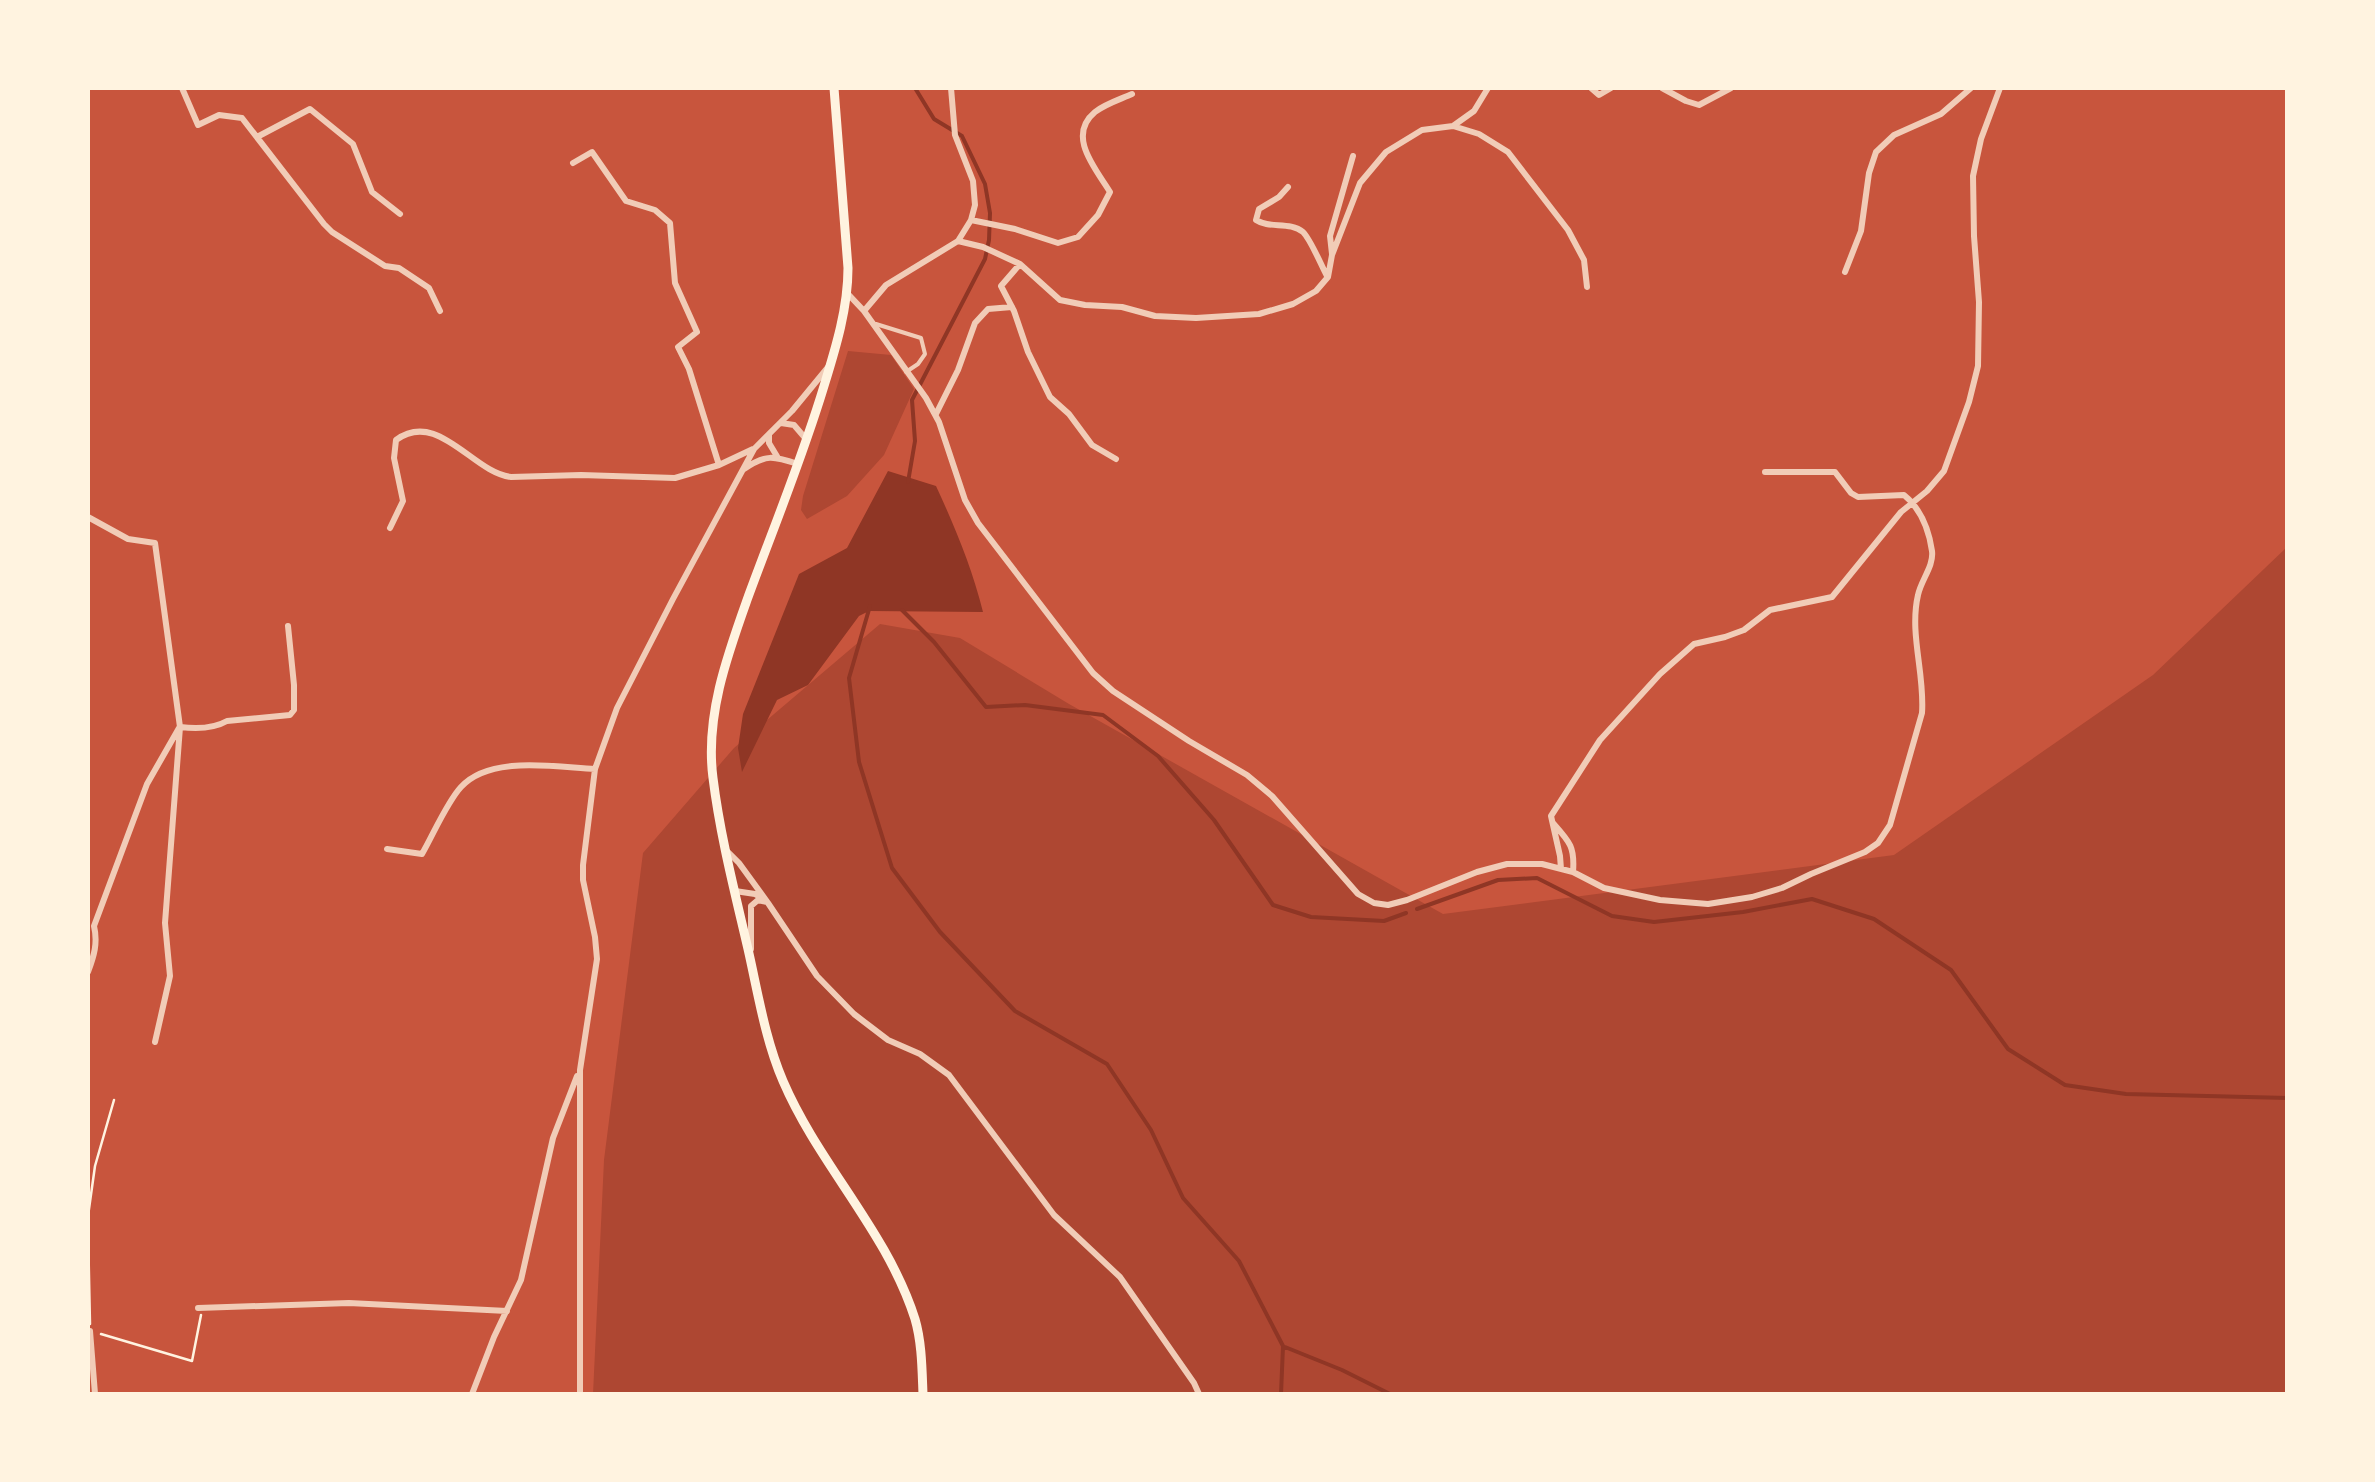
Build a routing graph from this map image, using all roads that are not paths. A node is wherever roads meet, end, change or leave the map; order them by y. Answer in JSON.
{"nodes":[{"id":1,"x":182,"y":88,"type":"edge"},
{"id":2,"x":834,"y":88,"type":"edge"},
{"id":3,"x":951,"y":88,"type":"edge"},
{"id":4,"x":1488,"y":88,"type":"edge"},
{"id":5,"x":1591,"y":88,"type":"edge"},
{"id":6,"x":1611,"y":88,"type":"edge"},
{"id":7,"x":1662,"y":88,"type":"edge"},
{"id":8,"x":1731,"y":88,"type":"edge"},
{"id":9,"x":1971,"y":88,"type":"edge"},
{"id":10,"x":2000,"y":88,"type":"edge"},
{"id":11,"x":1132,"y":94,"type":"dead end"},
{"id":12,"x":1453,"y":126,"type":"junction"},
{"id":13,"x":257,"y":137,"type":"junction"},
{"id":14,"x":1354,"y":156,"type":"dead end"},
{"id":15,"x":573,"y":163,"type":"dead end"},
{"id":16,"x":1288,"y":186,"type":"dead end"},
{"id":17,"x":400,"y":214,"type":"dead end"},
{"id":18,"x":972,"y":220,"type":"junction"},
{"id":19,"x":958,"y":241,"type":"junction"},
{"id":20,"x":1332,"y":255,"type":"junction"},
{"id":21,"x":1020,"y":264,"type":"junction"},
{"id":22,"x":1845,"y":272,"type":"dead end"},
{"id":23,"x":1328,"y":277,"type":"junction"},
{"id":24,"x":1587,"y":287,"type":"dead end"},
{"id":25,"x":848,"y":294,"type":"junction"},
{"id":26,"x":1012,"y":307,"type":"junction"},
{"id":27,"x":440,"y":311,"type":"dead end"},
{"id":28,"x":864,"y":311,"type":"junction"},
{"id":29,"x":872,"y":322,"type":"junction"},
{"id":30,"x":831,"y":363,"type":"junction"},
{"id":31,"x":906,"y":372,"type":"junction"},
{"id":32,"x":936,"y":415,"type":"junction"},
{"id":33,"x":780,"y":423,"type":"junction"},
{"id":34,"x":769,"y":434,"type":"junction"},
{"id":35,"x":806,"y":440,"type":"junction"},
{"id":36,"x":754,"y":449,"type":"junction"},
{"id":37,"x":778,"y":458,"type":"junction"},
{"id":38,"x":1116,"y":458,"type":"dead end"},
{"id":39,"x":798,"y":464,"type":"junction"},
{"id":40,"x":719,"y":465,"type":"junction"},
{"id":41,"x":743,"y":470,"type":"junction"},
{"id":42,"x":1765,"y":472,"type":"dead end"},
{"id":43,"x":1912,"y":502,"type":"junction"},
{"id":44,"x":88,"y":517,"type":"edge"},
{"id":45,"x":390,"y":528,"type":"dead end"},
{"id":46,"x":288,"y":626,"type":"dead end"},
{"id":47,"x":180,"y":727,"type":"junction"},
{"id":48,"x":595,"y":769,"type":"junction"},
{"id":49,"x":1552,"y":822,"type":"junction"},
{"id":50,"x":387,"y":849,"type":"dead end"},
{"id":51,"x":727,"y":852,"type":"junction"},
{"id":52,"x":1561,"y":869,"type":"junction"},
{"id":53,"x":1573,"y":872,"type":"junction"},
{"id":54,"x":756,"y":886,"type":"junction"},
{"id":55,"x":734,"y":887,"type":"junction"},
{"id":56,"x":768,"y":902,"type":"junction"},
{"id":57,"x":751,"y":963,"type":"junction"},
{"id":58,"x":88,"y":972,"type":"edge"},
{"id":59,"x":155,"y":1042,"type":"dead end"},
{"id":60,"x":580,"y":1070,"type":"junction"},
{"id":61,"x":200,"y":1308,"type":"road end"},
{"id":62,"x":507,"y":1311,"type":"junction"},
{"id":63,"x":90,"y":1331,"type":"edge"},
{"id":64,"x":90,"y":1370,"type":"edge"},
{"id":65,"x":95,"y":1394,"type":"edge"},
{"id":66,"x":472,"y":1394,"type":"edge"},
{"id":67,"x":580,"y":1394,"type":"edge"},
{"id":68,"x":923,"y":1394,"type":"edge"},
{"id":69,"x":1199,"y":1394,"type":"edge"}],
"edges":[{"from":1,"to":13,"type":"street"},
{"from":2,"to":25,"type":"main road"},
{"from":3,"to":18,"type":"street"},
{"from":4,"to":12,"type":"street"},
{"from":5,"to":6,"type":"street"},
{"from":7,"to":8,"type":"street"},
{"from":9,"to":22,"type":"street"},
{"from":10,"to":43,"type":"street"},
{"from":11,"to":18,"type":"street"},
{"from":12,"to":20,"type":"street"},
{"from":12,"to":24,"type":"street"},
{"from":13,"to":17,"type":"street"},
{"from":13,"to":27,"type":"street"},
{"from":14,"to":20,"type":"street"},
{"from":15,"to":40,"type":"street"},
{"from":16,"to":23,"type":"street"},
{"from":18,"to":19,"type":"street"},
{"from":19,"to":21,"type":"street"},
{"from":19,"to":28,"type":"street"},
{"from":20,"to":23,"type":"street"},
{"from":21,"to":23,"type":"street"},
{"from":21,"to":26,"type":"street"},
{"from":25,"to":28,"type":"street"},
{"from":25,"to":30,"type":"main road"},
{"from":26,"to":32,"type":"street"},
{"from":26,"to":38,"type":"street"},
{"from":28,"to":29,"type":"street"},
{"from":29,"to":31,"type":"street"},
{"from":29,"to":31,"type":"lane"},
{"from":30,"to":33,"type":"street"},
{"from":30,"to":35,"type":"main road"},
{"from":31,"to":32,"type":"street"},
{"from":32,"to":52,"type":"street"},
{"from":33,"to":34,"type":"street"},
{"from":33,"to":35,"type":"street"},
{"from":34,"to":36,"type":"street"},
{"from":34,"to":37,"type":"street"},
{"from":35,"to":39,"type":"main road"},
{"from":36,"to":40,"type":"street"},
{"from":36,"to":41,"type":"street"},
{"from":37,"to":39,"type":"street"},
{"from":37,"to":41,"type":"street"},
{"from":39,"to":51,"type":"main road"},
{"from":40,"to":45,"type":"street"},
{"from":41,"to":48,"type":"street"},
{"from":42,"to":43,"type":"street"},
{"from":43,"to":49,"type":"street"},
{"from":43,"to":53,"type":"street"},
{"from":44,"to":47,"type":"street"},
{"from":46,"to":47,"type":"street"},
{"from":47,"to":58,"type":"street"},
{"from":47,"to":59,"type":"street"},
{"from":48,"to":50,"type":"street"},
{"from":48,"to":60,"type":"street"},
{"from":49,"to":52,"type":"street"},
{"from":49,"to":53,"type":"street"},
{"from":51,"to":54,"type":"street"},
{"from":51,"to":55,"type":"main road"},
{"from":52,"to":53,"type":"street"},
{"from":54,"to":55,"type":"street"},
{"from":54,"to":56,"type":"street"},
{"from":55,"to":56,"type":"street"},
{"from":55,"to":57,"type":"main road"},
{"from":56,"to":57,"type":"street"},
{"from":56,"to":69,"type":"street"},
{"from":57,"to":68,"type":"main road"},
{"from":60,"to":62,"type":"street"},
{"from":60,"to":67,"type":"street"},
{"from":61,"to":62,"type":"street"},
{"from":62,"to":66,"type":"street"},
{"from":63,"to":64,"type":"street"},
{"from":64,"to":65,"type":"street"}]}
